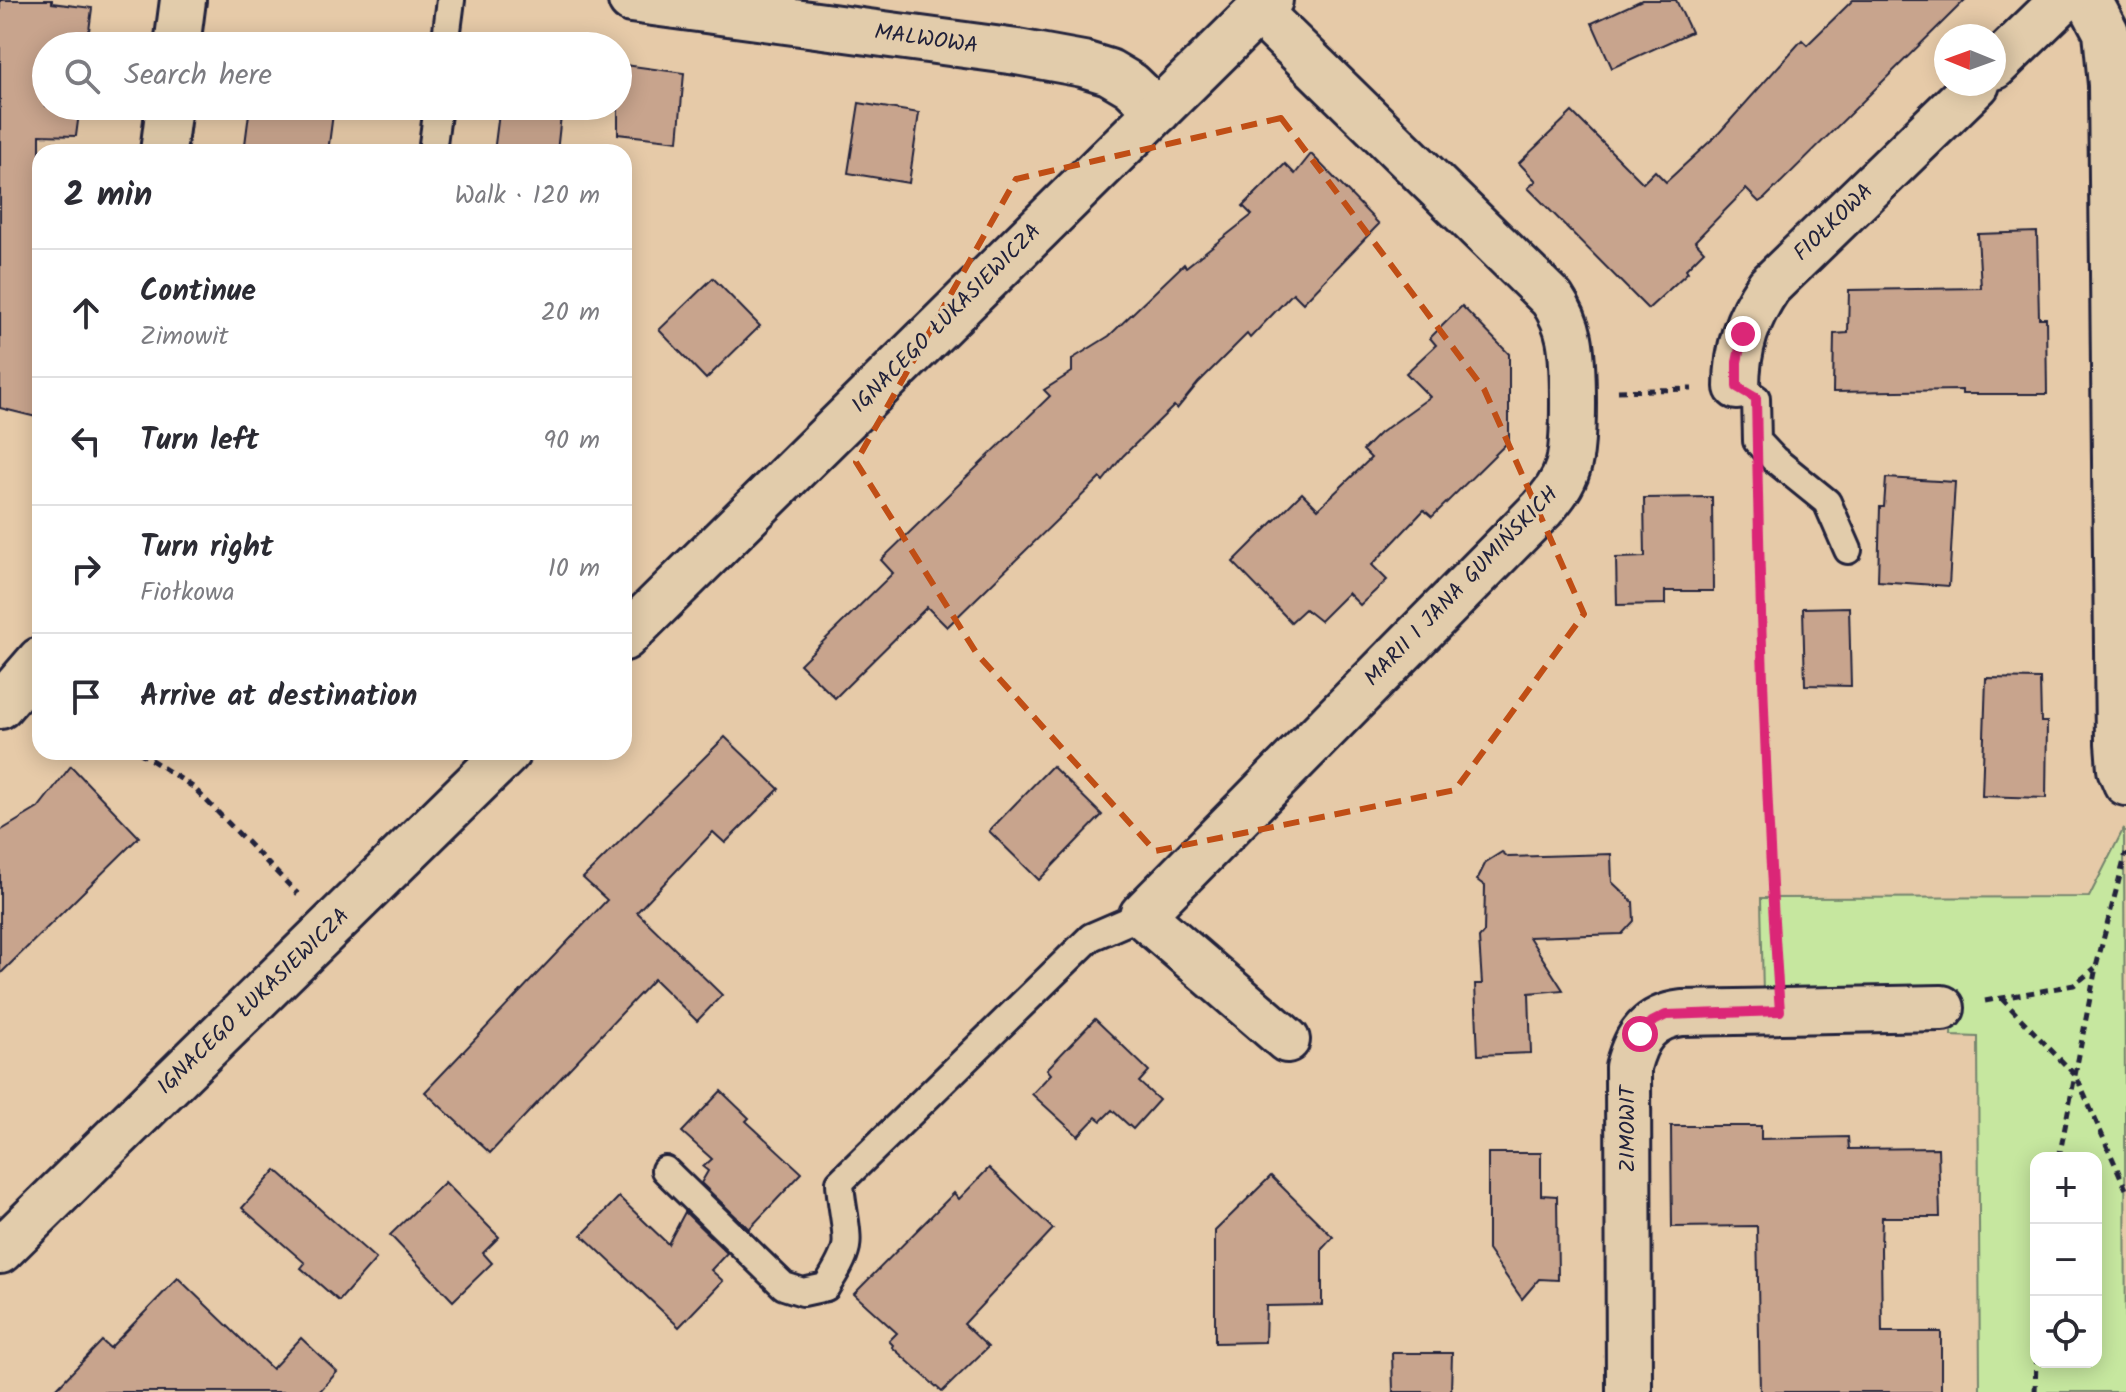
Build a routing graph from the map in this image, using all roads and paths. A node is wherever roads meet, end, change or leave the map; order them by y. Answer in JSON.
{"nodes":[{"id":1,"x":183,"y":0,"type":"edge"},
{"id":2,"x":451,"y":0,"type":"edge"},
{"id":3,"x":631,"y":0,"type":"edge"},
{"id":4,"x":2063,"y":0,"type":"edge"},
{"id":5,"x":2089,"y":0,"type":"edge"},
{"id":6,"x":1264,"y":6,"type":"edge"},
{"id":7,"x":179,"y":32,"type":"edge"},
{"id":8,"x":447,"y":32,"type":"edge"},
{"id":9,"x":2006,"y":55,"type":"edge"},
{"id":10,"x":1965,"y":96,"type":"edge"},
{"id":11,"x":1158,"y":111,"type":"junction"},
{"id":12,"x":167,"y":120,"type":"edge"},
{"id":13,"x":436,"y":120,"type":"edge"},
{"id":14,"x":164,"y":144,"type":"edge"},
{"id":15,"x":433,"y":144,"type":"edge"},
{"id":16,"x":1737,"y":387,"type":"junction"},
{"id":17,"x":1571,"y":392,"type":"junction"},
{"id":18,"x":1757,"y":441,"type":"junction"},
{"id":19,"x":1848,"y":550,"type":"dead end"},
{"id":20,"x":632,"y":630,"type":"edge"},
{"id":21,"x":32,"y":669,"type":"edge"},
{"id":22,"x":0,"y":706,"type":"edge"},
{"id":23,"x":151,"y":760,"type":"edge"},
{"id":24,"x":500,"y":760,"type":"edge"},
{"id":25,"x":2126,"y":783,"type":"edge"},
{"id":26,"x":2126,"y":853,"type":"edge"},
{"id":27,"x":307,"y":903,"type":"dead end"},
{"id":28,"x":1142,"y":915,"type":"junction"},
{"id":29,"x":2096,"y":967,"type":"junction"},
{"id":30,"x":2001,"y":998,"type":"junction"},
{"id":31,"x":1942,"y":1008,"type":"joint"},
{"id":32,"x":1780,"y":1011,"type":"junction"},
{"id":33,"x":1287,"y":1040,"type":"dead end"},
{"id":34,"x":2076,"y":1076,"type":"junction"},
{"id":35,"x":2060,"y":1152,"type":"edge"},
{"id":36,"x":665,"y":1170,"type":"dead end"},
{"id":37,"x":2126,"y":1189,"type":"edge"},
{"id":38,"x":0,"y":1251,"type":"edge"},
{"id":39,"x":2036,"y":1368,"type":"edge"},
{"id":40,"x":1629,"y":1392,"type":"edge"},
{"id":41,"x":2035,"y":1392,"type":"edge"}],
"edges":[{"from":1,"to":7,"type":"street"},
{"from":2,"to":8,"type":"lane"},
{"from":3,"to":11,"type":"street","name":"MALWOWA"},
{"from":4,"to":9,"type":"street"},
{"from":5,"to":25,"type":"street"},
{"from":6,"to":11,"type":"street","name":"IGNACEGO ŁUKASIEWICZA"},
{"from":6,"to":17,"type":"street","name":"MARII I JANA GUMIŃSKICH"},
{"from":10,"to":16,"type":"street","name":"FIOŁKOWA"},
{"from":11,"to":20,"type":"street","name":"IGNACEGO ŁUKASIEWICZA"},
{"from":12,"to":14,"type":"street"},
{"from":13,"to":15,"type":"lane"},
{"from":16,"to":17,"type":"path"},
{"from":16,"to":18,"type":"lane"},
{"from":17,"to":28,"type":"street","name":"MARII I JANA GUMIŃSKICH"},
{"from":18,"to":19,"type":"lane"},
{"from":18,"to":32,"type":"path"},
{"from":21,"to":22,"type":"street"},
{"from":23,"to":27,"type":"path"},
{"from":24,"to":38,"type":"street","name":"IGNACEGO ŁUKASIEWICZA"},
{"from":26,"to":29,"type":"path"},
{"from":28,"to":33,"type":"street"},
{"from":28,"to":36,"type":"lane"},
{"from":29,"to":30,"type":"path"},
{"from":29,"to":34,"type":"path"},
{"from":30,"to":31,"type":"path"},
{"from":30,"to":34,"type":"path"},
{"from":31,"to":32,"type":"street","name":"ZIMOWIT"},
{"from":32,"to":40,"type":"street","name":"ZIMOWIT"},
{"from":34,"to":35,"type":"path"},
{"from":34,"to":37,"type":"path"},
{"from":39,"to":41,"type":"path"}]}
